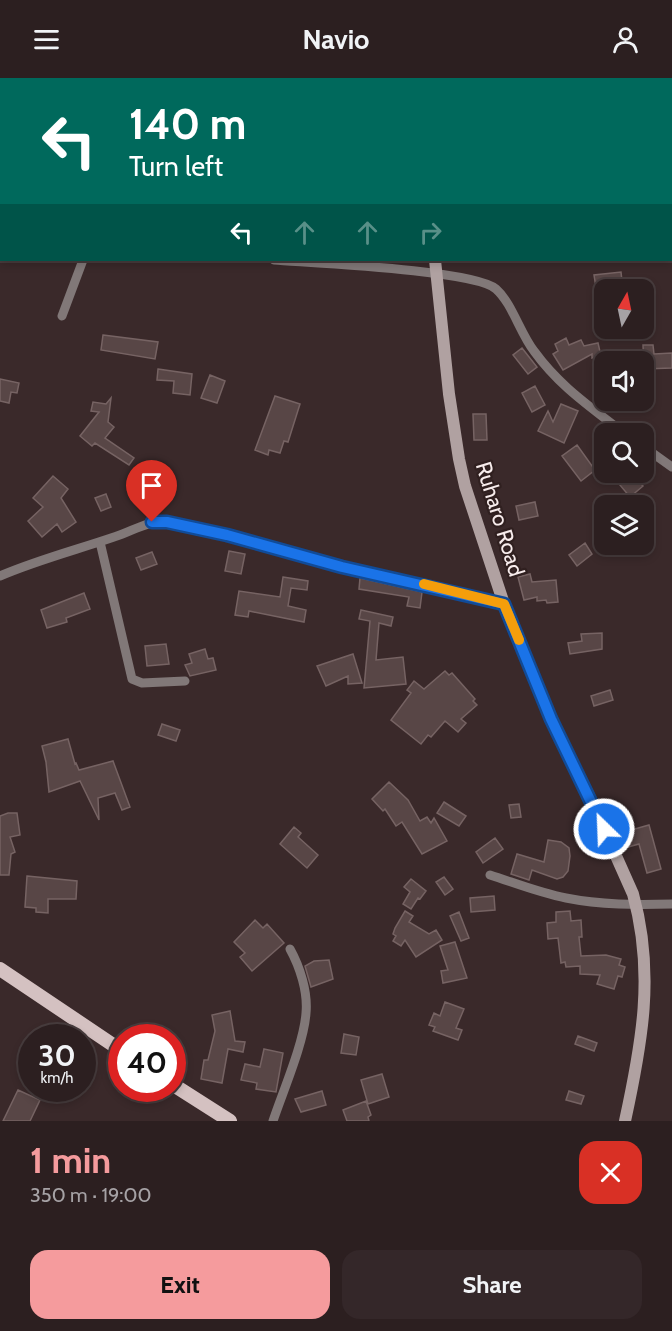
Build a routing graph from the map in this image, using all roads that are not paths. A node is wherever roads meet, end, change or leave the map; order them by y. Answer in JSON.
{"nodes":[{"id":1,"x":83,"y":261,"type":"edge"},
{"id":2,"x":286,"y":261,"type":"edge"},
{"id":3,"x":435,"y":261,"type":"edge"},
{"id":4,"x":436,"y":274,"type":"junction"},
{"id":5,"x":62,"y":316,"type":"dead end"},
{"id":6,"x":611,"y":423,"type":"edge"},
{"id":7,"x":654,"y":454,"type":"edge"},
{"id":8,"x":672,"y":467,"type":"edge"},
{"id":9,"x":100,"y":542,"type":"junction"},
{"id":10,"x":0,"y":576,"type":"edge"},
{"id":11,"x":504,"y":604,"type":"junction"},
{"id":12,"x":185,"y":681,"type":"dead end"},
{"id":13,"x":490,"y":875,"type":"dead end"},
{"id":14,"x":672,"y":903,"type":"edge"},
{"id":15,"x":636,"y":906,"type":"junction"},
{"id":16,"x":290,"y":949,"type":"dead end"},
{"id":17,"x":0,"y":969,"type":"edge"},
{"id":18,"x":108,"y":1042,"type":"edge"},
{"id":19,"x":186,"y":1093,"type":"edge"},
{"id":20,"x":230,"y":1121,"type":"edge"},
{"id":21,"x":273,"y":1121,"type":"edge"},
{"id":22,"x":625,"y":1121,"type":"edge"}],
"edges":[{"from":1,"to":5,"type":"street"},
{"from":2,"to":4,"type":"street"},
{"from":3,"to":4,"type":"street","name":"Ruharo Road"},
{"from":4,"to":6,"type":"street"},
{"from":4,"to":11,"type":"street","name":"Ruharo Road"},
{"from":7,"to":8,"type":"street"},
{"from":9,"to":10,"type":"street"},
{"from":9,"to":11,"type":"street"},
{"from":9,"to":12,"type":"street"},
{"from":11,"to":15,"type":"street","name":"Ruharo Road"},
{"from":13,"to":15,"type":"street"},
{"from":14,"to":15,"type":"street"},
{"from":15,"to":22,"type":"street","name":"Ruharo Road"},
{"from":16,"to":21,"type":"street"},
{"from":17,"to":18,"type":"main road"},
{"from":19,"to":20,"type":"main road"}]}
